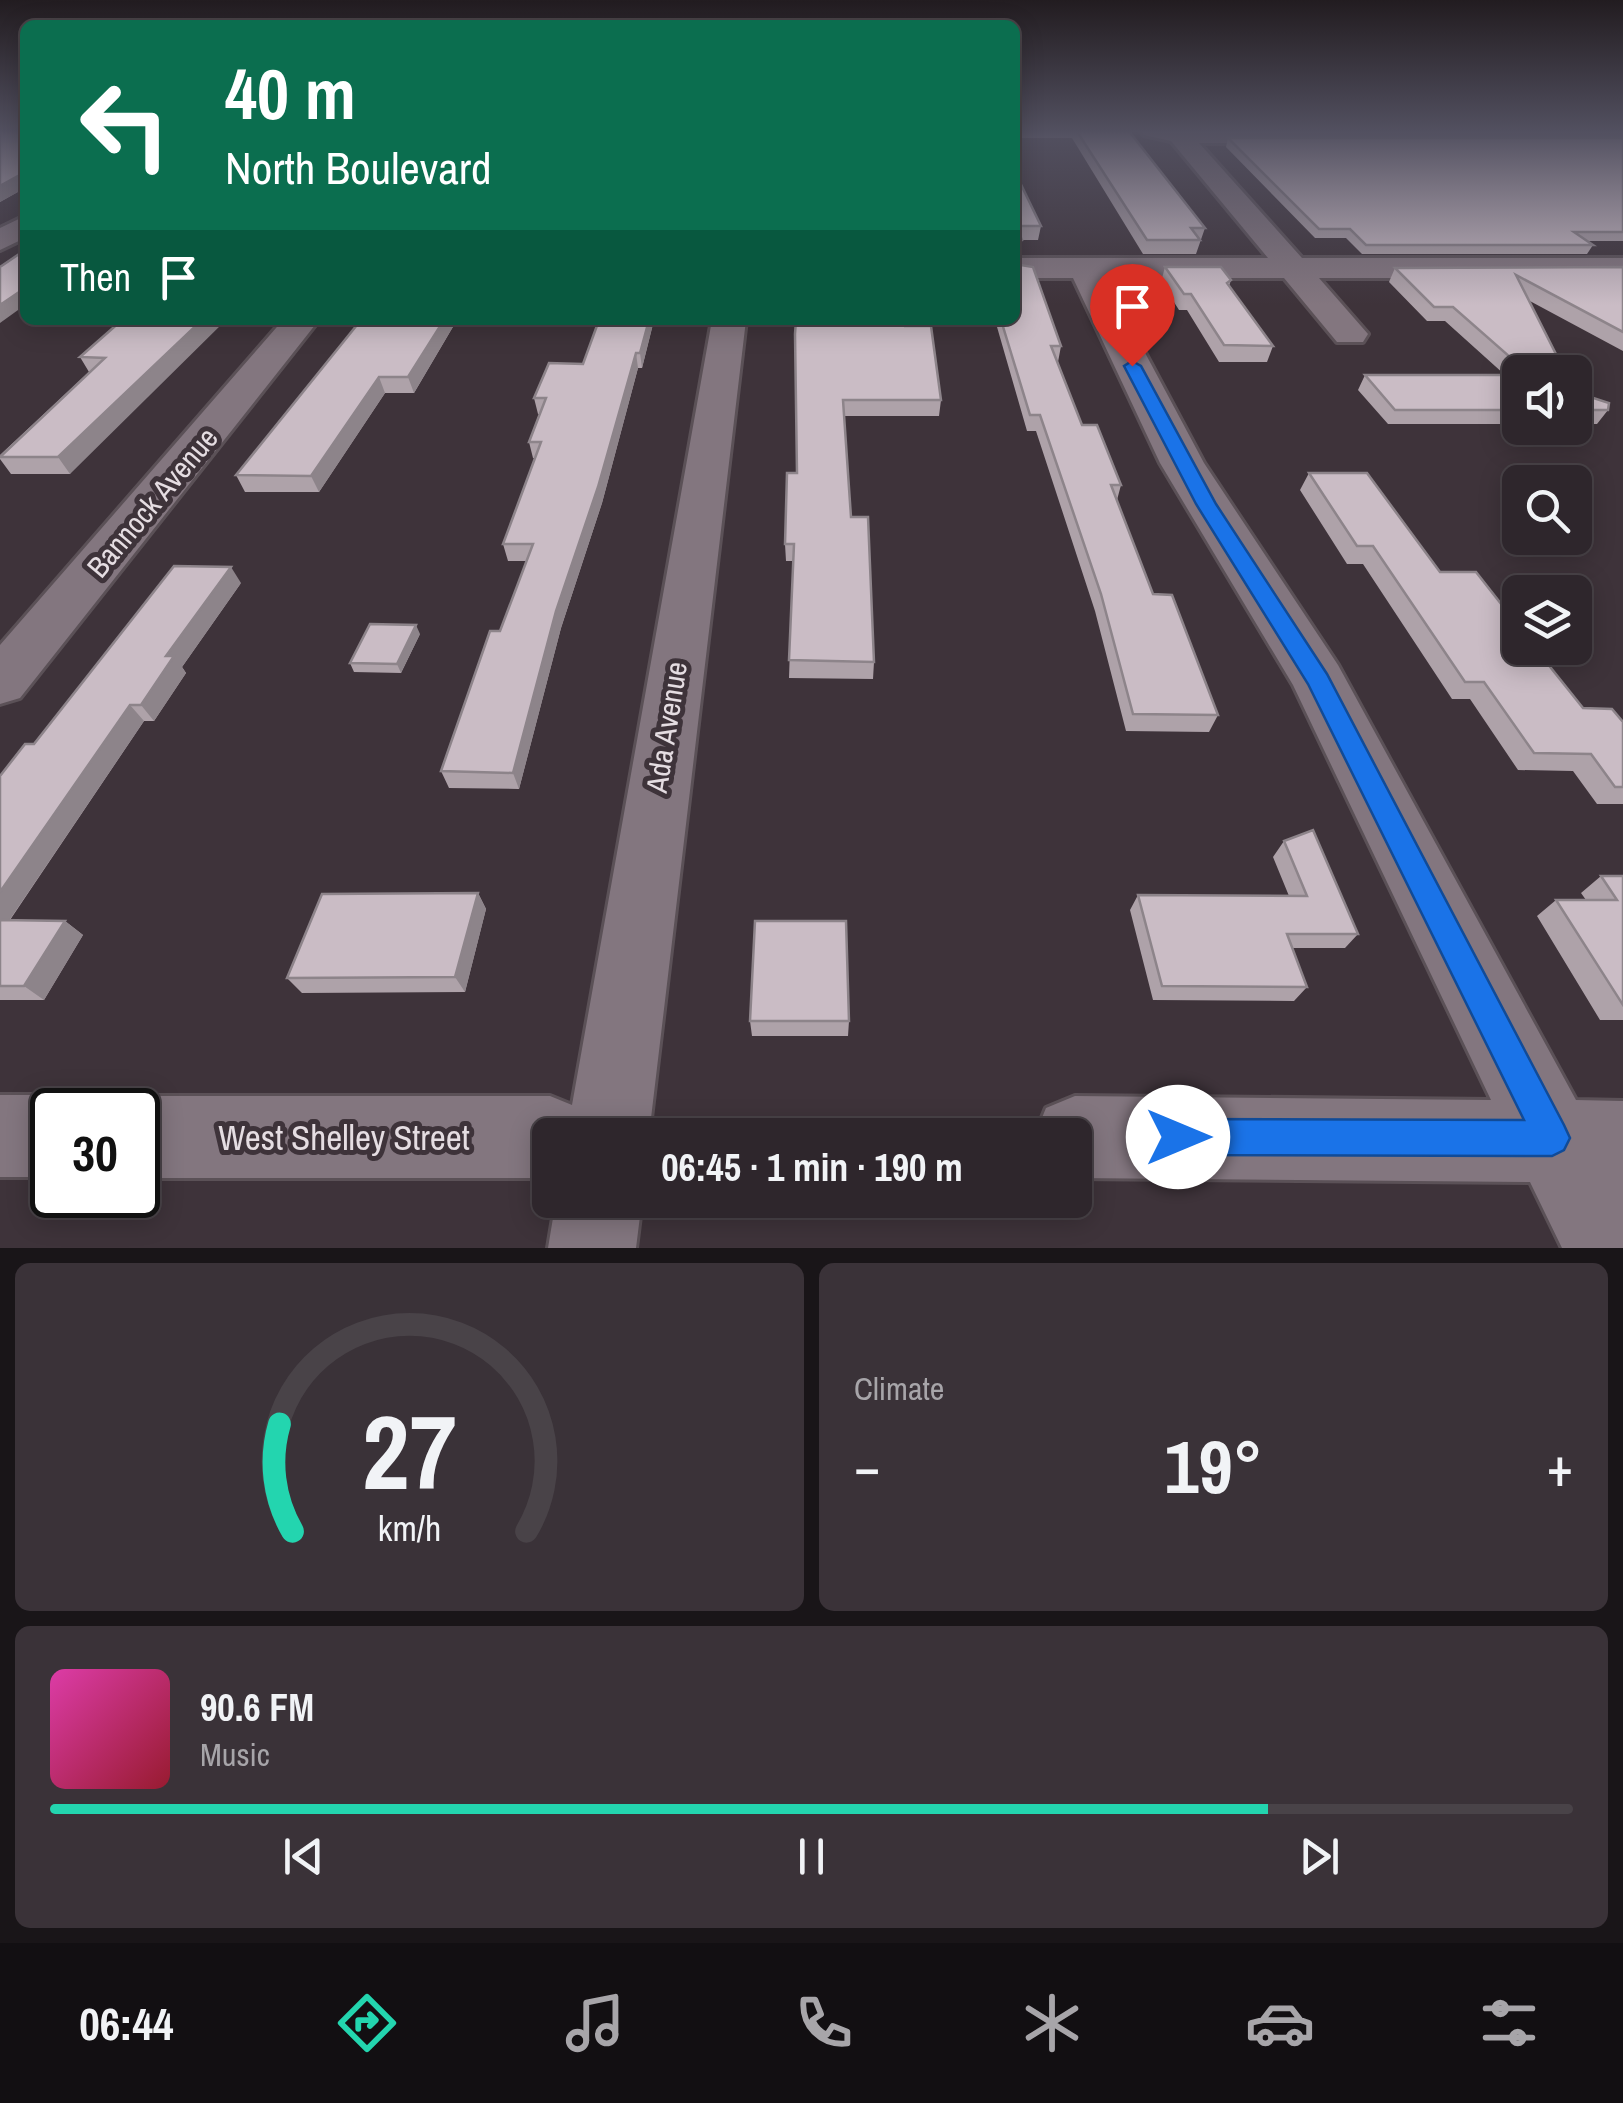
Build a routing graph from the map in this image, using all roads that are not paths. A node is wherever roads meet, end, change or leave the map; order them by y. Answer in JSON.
{"nodes":[{"id":1,"x":1217,"y":188,"type":"edge"},
{"id":2,"x":20,"y":233,"type":"edge"},
{"id":3,"x":4,"y":258,"type":"edge"},
{"id":4,"x":1020,"y":268,"type":"edge"},
{"id":5,"x":1084,"y":268,"type":"junction"},
{"id":6,"x":1293,"y":268,"type":"junction"},
{"id":7,"x":1623,"y":268,"type":"edge"},
{"id":8,"x":298,"y":325,"type":"edge"},
{"id":9,"x":728,"y":325,"type":"edge"},
{"id":10,"x":1350,"y":334,"type":"dead end"},
{"id":11,"x":0,"y":683,"type":"edge"},
{"id":12,"x":611,"y":1118,"type":"edge"},
{"id":13,"x":0,"y":1136,"type":"edge"},
{"id":14,"x":30,"y":1136,"type":"edge"},
{"id":15,"x":160,"y":1136,"type":"edge"},
{"id":16,"x":532,"y":1136,"type":"edge"},
{"id":17,"x":1092,"y":1136,"type":"edge"},
{"id":18,"x":1587,"y":1140,"type":"edge"},
{"id":19,"x":596,"y":1218,"type":"edge"},
{"id":20,"x":592,"y":1248,"type":"edge"},
{"id":21,"x":1608,"y":1248,"type":"edge"}],
"edges":[{"from":1,"to":6,"type":"street"},
{"from":2,"to":3,"type":"street"},
{"from":4,"to":5,"type":"street"},
{"from":5,"to":6,"type":"street"},
{"from":5,"to":18,"type":"street"},
{"from":6,"to":7,"type":"street"},
{"from":6,"to":10,"type":"street"},
{"from":8,"to":11,"type":"street","name":"Bannock Avenue"},
{"from":9,"to":12,"type":"street","name":"Ada Avenue"},
{"from":13,"to":14,"type":"street"},
{"from":15,"to":16,"type":"street","name":"West Shelley Street"},
{"from":17,"to":18,"type":"street"},
{"from":18,"to":21,"type":"street"},
{"from":19,"to":20,"type":"street"}]}
